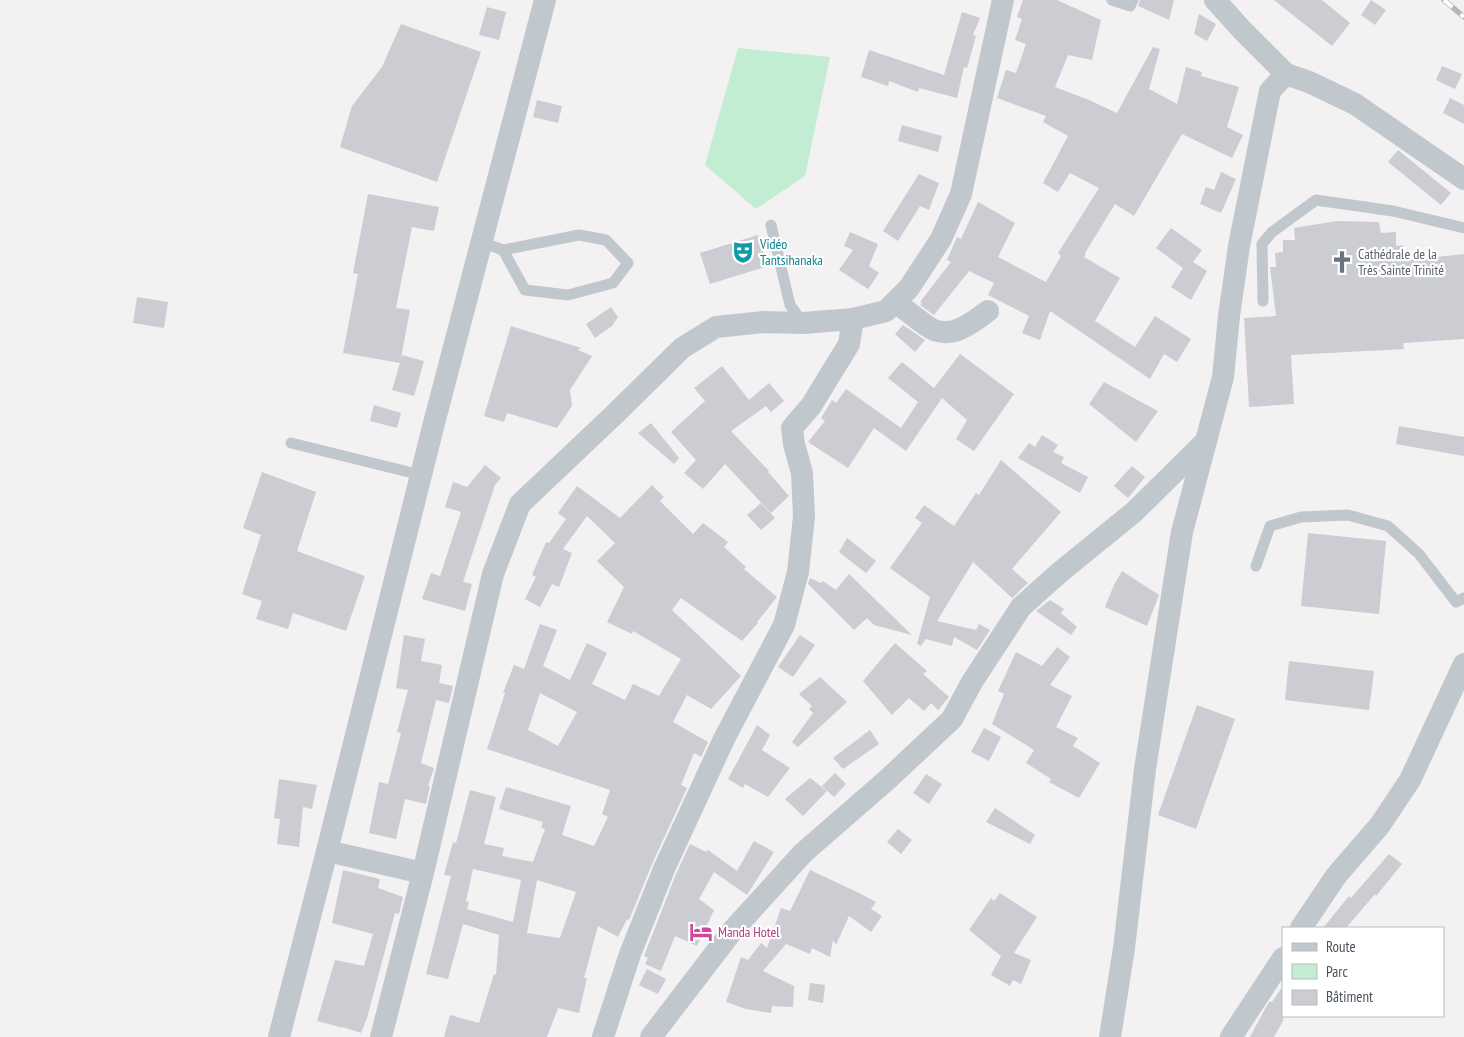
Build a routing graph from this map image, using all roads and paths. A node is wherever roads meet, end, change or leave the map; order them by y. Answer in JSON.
{"nodes":[{"id":1,"x":545,"y":0,"type":"edge"},
{"id":2,"x":1003,"y":0,"type":"edge"},
{"id":3,"x":1112,"y":0,"type":"edge"},
{"id":4,"x":1133,"y":0,"type":"edge"},
{"id":5,"x":1215,"y":0,"type":"edge"},
{"id":6,"x":1286,"y":74,"type":"junction"},
{"id":7,"x":1460,"y":171,"type":"edge"},
{"id":8,"x":770,"y":225,"type":"dead end"},
{"id":9,"x":1464,"y":228,"type":"edge"},
{"id":10,"x":482,"y":242,"type":"junction"},
{"id":11,"x":503,"y":250,"type":"junction"},
{"id":12,"x":1263,"y":301,"type":"dead end"},
{"id":13,"x":895,"y":302,"type":"junction"},
{"id":14,"x":988,"y":312,"type":"dead end"},
{"id":15,"x":853,"y":320,"type":"junction"},
{"id":16,"x":803,"y":323,"type":"junction"},
{"id":17,"x":1206,"y":440,"type":"junction"},
{"id":18,"x":291,"y":444,"type":"dead end"},
{"id":19,"x":422,"y":475,"type":"junction"},
{"id":20,"x":1256,"y":566,"type":"dead end"},
{"id":21,"x":1464,"y":598,"type":"edge"},
{"id":22,"x":1464,"y":664,"type":"edge"},
{"id":23,"x":327,"y":851,"type":"junction"},
{"id":24,"x":424,"y":873,"type":"junction"},
{"id":25,"x":1302,"y":927,"type":"edge"},
{"id":26,"x":1282,"y":960,"type":"edge"},
{"id":27,"x":279,"y":1037,"type":"edge"},
{"id":28,"x":381,"y":1037,"type":"edge"},
{"id":29,"x":603,"y":1037,"type":"edge"},
{"id":30,"x":651,"y":1037,"type":"edge"},
{"id":31,"x":1110,"y":1037,"type":"edge"},
{"id":32,"x":1232,"y":1037,"type":"edge"}],
"edges":[{"from":1,"to":10,"type":"street"},
{"from":2,"to":13,"type":"street"},
{"from":3,"to":4,"type":"lane"},
{"from":5,"to":6,"type":"street"},
{"from":6,"to":7,"type":"street"},
{"from":6,"to":17,"type":"street"},
{"from":8,"to":16,"type":"lane"},
{"from":9,"to":12,"type":"lane"},
{"from":10,"to":11,"type":"lane"},
{"from":10,"to":19,"type":"street"},
{"from":11,"to":11,"type":"lane"},
{"from":13,"to":14,"type":"street"},
{"from":13,"to":15,"type":"street"},
{"from":15,"to":16,"type":"street"},
{"from":15,"to":29,"type":"street"},
{"from":16,"to":24,"type":"street"},
{"from":17,"to":30,"type":"street"},
{"from":17,"to":31,"type":"street"},
{"from":18,"to":19,"type":"lane"},
{"from":19,"to":23,"type":"street"},
{"from":20,"to":21,"type":"lane"},
{"from":22,"to":25,"type":"street"},
{"from":23,"to":24,"type":"street"},
{"from":23,"to":27,"type":"street"},
{"from":24,"to":28,"type":"street"},
{"from":26,"to":32,"type":"street"}]}
